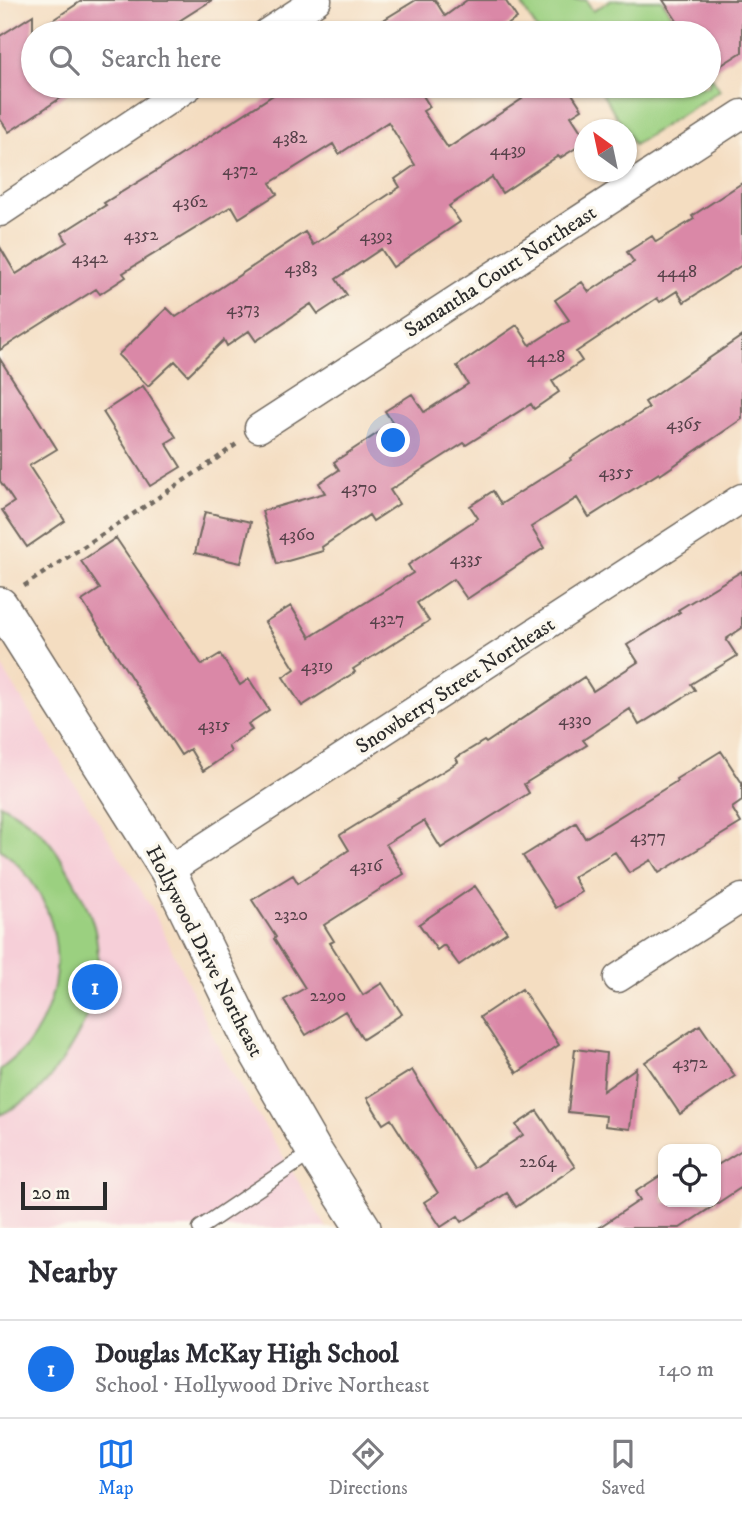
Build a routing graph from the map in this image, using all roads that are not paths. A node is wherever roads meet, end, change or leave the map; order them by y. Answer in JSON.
{"nodes":[{"id":1,"x":317,"y":0,"type":"edge"},
{"id":2,"x":285,"y":21,"type":"edge"},
{"id":3,"x":171,"y":98,"type":"edge"},
{"id":4,"x":742,"y":114,"type":"edge"},
{"id":5,"x":0,"y":212,"type":"edge"},
{"id":6,"x":259,"y":428,"type":"road end"},
{"id":7,"x":742,"y":498,"type":"edge"},
{"id":8,"x":12,"y":596,"type":"edge"},
{"id":9,"x":168,"y":871,"type":"junction"},
{"id":10,"x":742,"y":898,"type":"edge"},
{"id":11,"x":618,"y":978,"type":"dead end"},
{"id":12,"x":314,"y":1151,"type":"junction"},
{"id":13,"x":200,"y":1228,"type":"edge"},
{"id":14,"x":363,"y":1228,"type":"edge"}],
"edges":[{"from":1,"to":2,"type":"street"},
{"from":3,"to":5,"type":"street"},
{"from":4,"to":6,"type":"street","name":"Samantha Court Northeast"},
{"from":7,"to":9,"type":"street","name":"Snowberry Street Northeast"},
{"from":8,"to":9,"type":"street","name":"Hollywood Drive Northeast"},
{"from":9,"to":12,"type":"street","name":"Hollywood Drive Northeast"},
{"from":10,"to":11,"type":"street"},
{"from":12,"to":13,"type":"lane"},
{"from":12,"to":14,"type":"street","name":"Hollywood Drive Northeast"}]}
